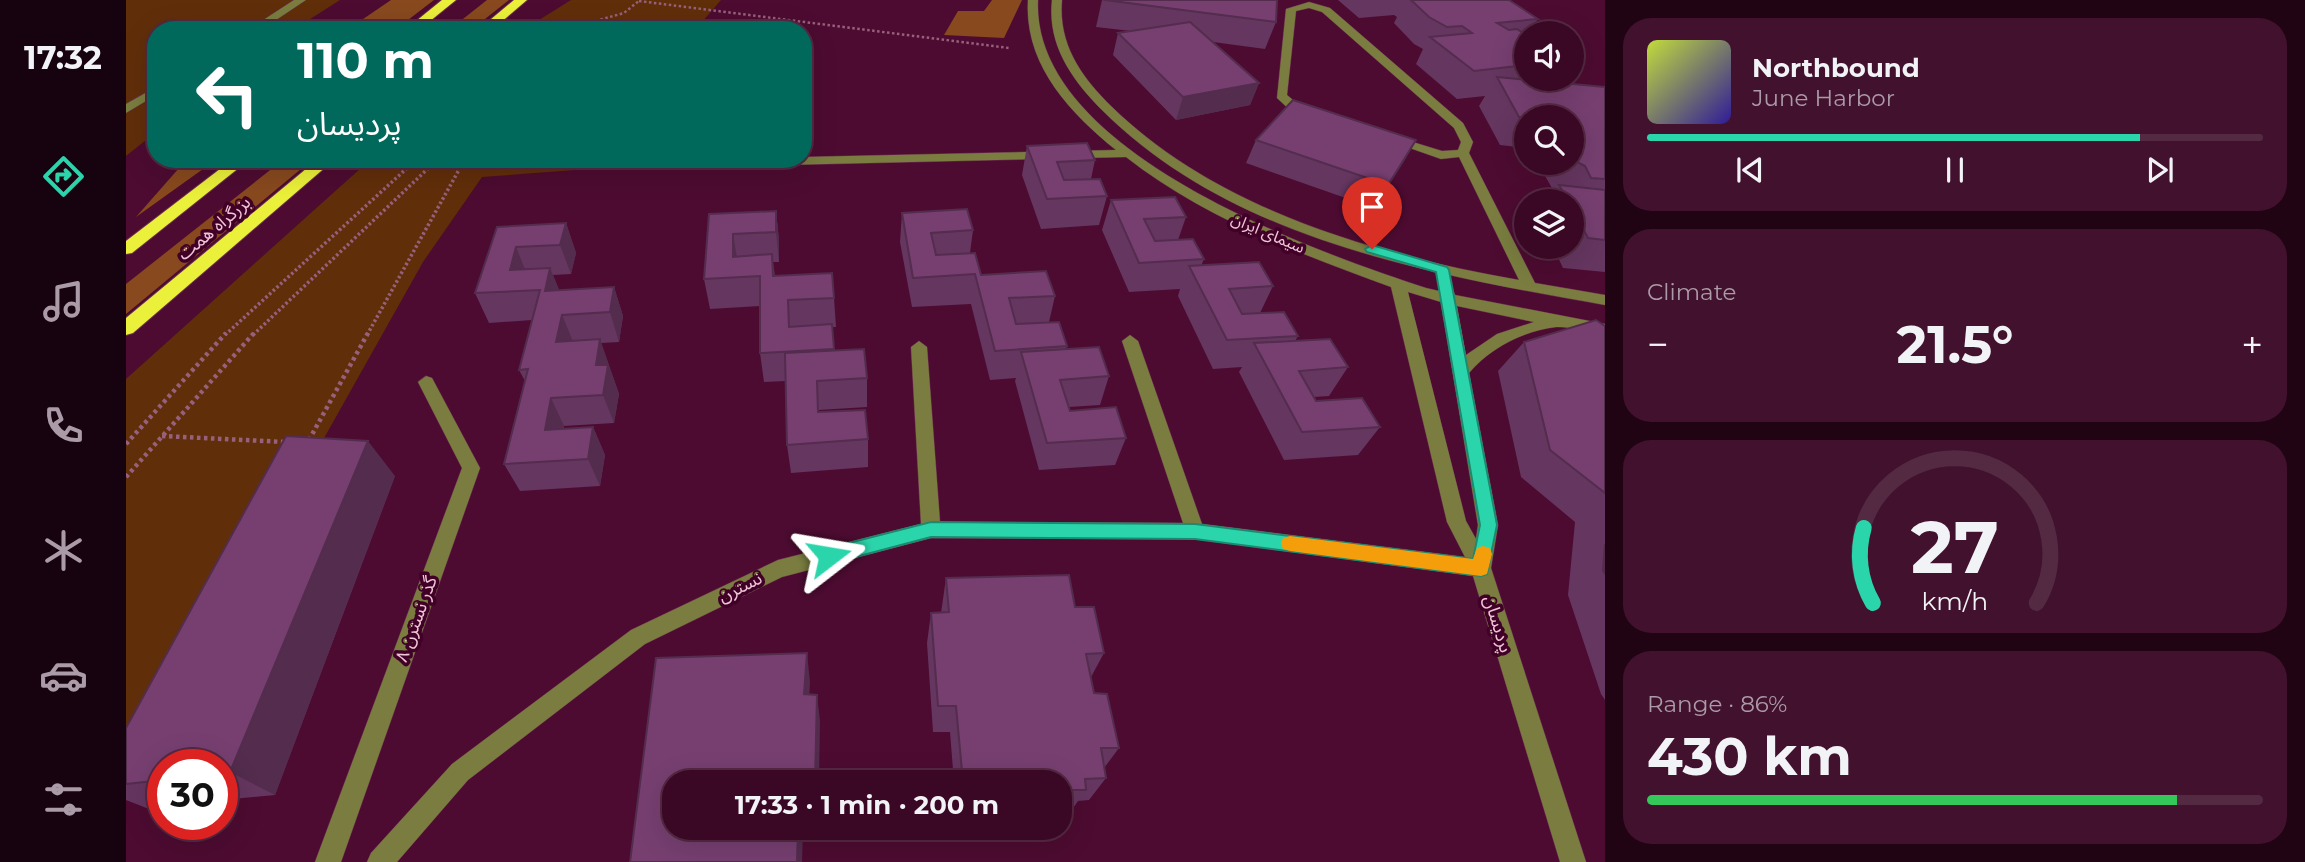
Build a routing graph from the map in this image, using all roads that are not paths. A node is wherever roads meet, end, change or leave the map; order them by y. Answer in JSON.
{"nodes":[{"id":1,"x":300,"y":0,"type":"edge"},
{"id":2,"x":450,"y":0,"type":"edge"},
{"id":3,"x":521,"y":0,"type":"edge"},
{"id":4,"x":1033,"y":0,"type":"edge"},
{"id":5,"x":1057,"y":0,"type":"edge"},
{"id":6,"x":267,"y":21,"type":"edge"},
{"id":7,"x":423,"y":21,"type":"edge"},
{"id":8,"x":495,"y":21,"type":"edge"},
{"id":9,"x":147,"y":95,"type":"edge"},
{"id":10,"x":126,"y":108,"type":"edge"},
{"id":11,"x":1321,"y":116,"type":"edge"},
{"id":12,"x":1374,"y":134,"type":"edge"},
{"id":13,"x":1157,"y":151,"type":"junction"},
{"id":14,"x":1128,"y":153,"type":"junction"},
{"id":15,"x":1463,"y":153,"type":"junction"},
{"id":16,"x":812,"y":160,"type":"edge"},
{"id":17,"x":231,"y":168,"type":"edge"},
{"id":18,"x":317,"y":168,"type":"edge"},
{"id":19,"x":126,"y":249,"type":"edge"},
{"id":20,"x":1443,"y":270,"type":"junction"},
{"id":21,"x":1398,"y":284,"type":"junction"},
{"id":22,"x":1529,"y":286,"type":"junction"},
{"id":23,"x":1447,"y":299,"type":"junction"},
{"id":24,"x":1605,"y":300,"type":"edge"},
{"id":25,"x":1559,"y":322,"type":"junction"},
{"id":26,"x":126,"y":328,"type":"edge"},
{"id":27,"x":1605,"y":330,"type":"edge"},
{"id":28,"x":1129,"y":341,"type":"dead end"},
{"id":29,"x":919,"y":346,"type":"dead end"},
{"id":30,"x":1462,"y":371,"type":"junction"},
{"id":31,"x":426,"y":382,"type":"dead end"},
{"id":32,"x":931,"y":530,"type":"junction"},
{"id":33,"x":1195,"y":531,"type":"junction"},
{"id":34,"x":1481,"y":568,"type":"junction"},
{"id":35,"x":328,"y":862,"type":"edge"},
{"id":36,"x":380,"y":862,"type":"edge"},
{"id":37,"x":1573,"y":862,"type":"edge"}],
"edges":[{"from":1,"to":6,"type":"street"},
{"from":2,"to":7,"type":"highway"},
{"from":3,"to":8,"type":"highway"},
{"from":4,"to":14,"type":"street","name":"سیمای ایران"},
{"from":5,"to":13,"type":"street","name":"سیمای ایران"},
{"from":9,"to":10,"type":"street"},
{"from":11,"to":15,"type":"street"},
{"from":12,"to":15,"type":"street"},
{"from":13,"to":14,"type":"street"},
{"from":13,"to":20,"type":"street","name":"سیمای ایران"},
{"from":14,"to":16,"type":"street"},
{"from":14,"to":21,"type":"street","name":"سیمای ایران"},
{"from":15,"to":22,"type":"street"},
{"from":17,"to":19,"type":"highway","name":"بزرگراه همت"},
{"from":18,"to":26,"type":"highway","name":"بزرگراه همت"},
{"from":20,"to":22,"type":"street","name":"سیمای ایران"},
{"from":20,"to":23,"type":"street","name":"پردیسان"},
{"from":21,"to":23,"type":"street","name":"سیمای ایران"},
{"from":21,"to":34,"type":"street"},
{"from":22,"to":24,"type":"street","name":"سیمای ایران"},
{"from":23,"to":25,"type":"street","name":"سیمای ایران"},
{"from":23,"to":30,"type":"street","name":"پردیسان"},
{"from":25,"to":27,"type":"street","name":"سیمای ایران"},
{"from":25,"to":30,"type":"street"},
{"from":28,"to":33,"type":"street"},
{"from":29,"to":32,"type":"street"},
{"from":30,"to":34,"type":"street","name":"پردیسان"},
{"from":31,"to":35,"type":"street","name":"گذر نسترن ۸"},
{"from":32,"to":33,"type":"street","name":"نسترن"},
{"from":32,"to":36,"type":"street","name":"نسترن"},
{"from":33,"to":34,"type":"street","name":"نسترن"},
{"from":34,"to":37,"type":"street","name":"پردیسان"}]}
